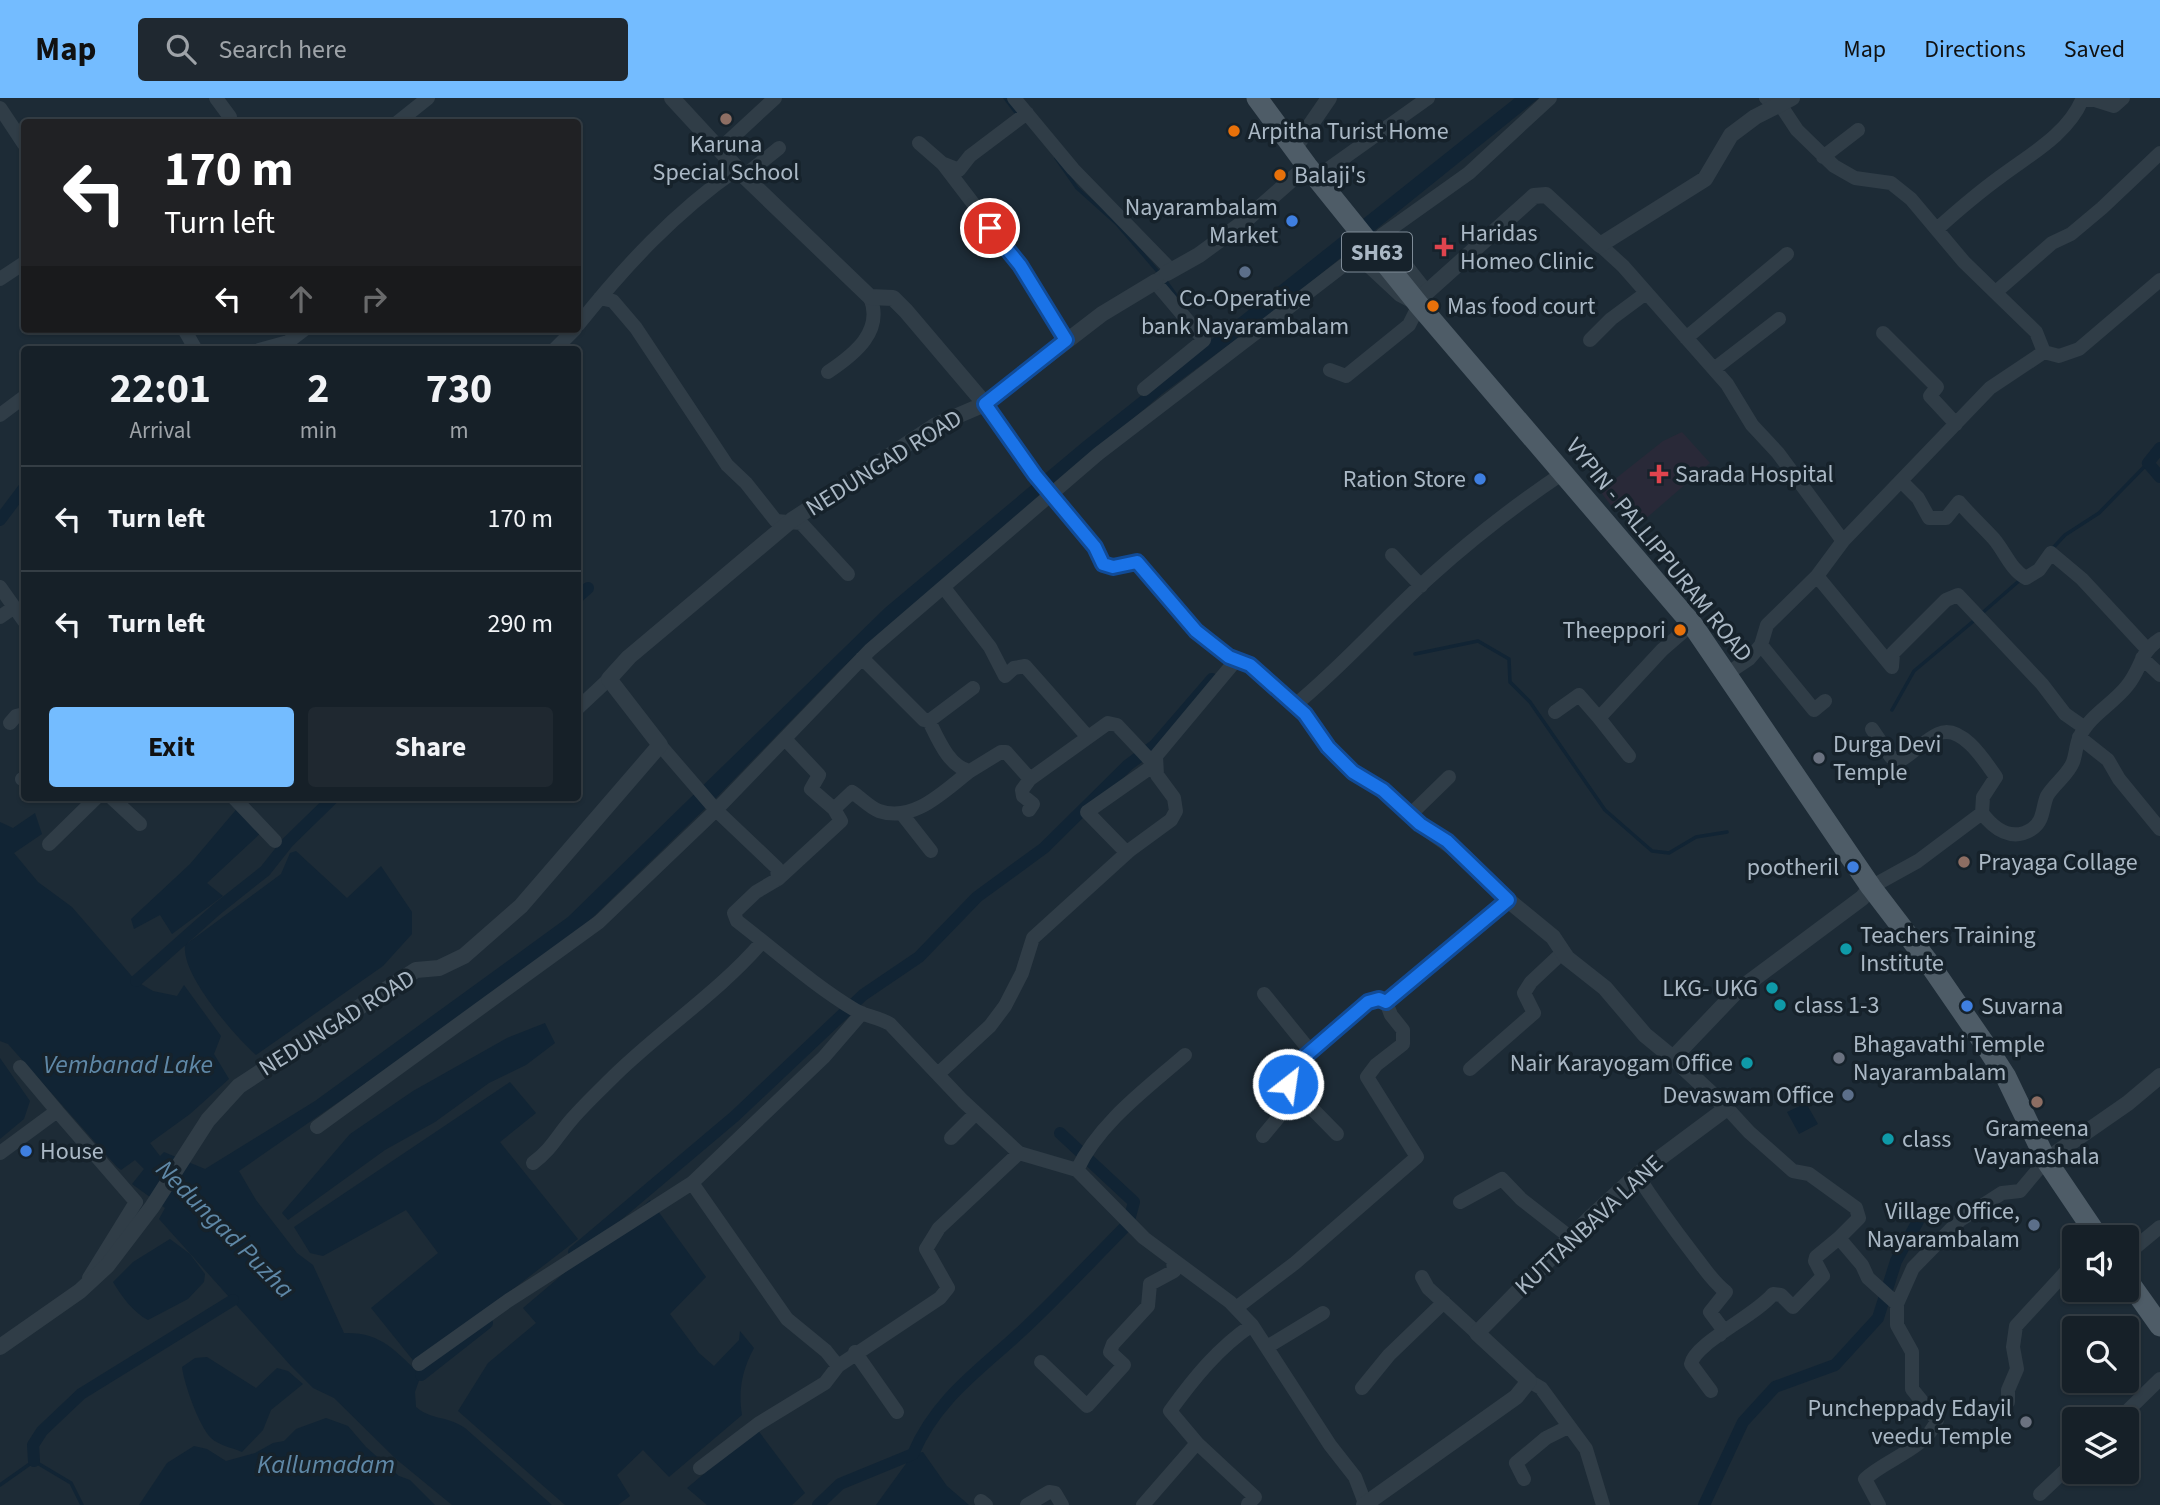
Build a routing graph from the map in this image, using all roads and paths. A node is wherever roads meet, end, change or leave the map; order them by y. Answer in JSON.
{"nodes":[{"id":1,"x":216,"y":98,"type":"edge"},
{"id":2,"x":428,"y":98,"type":"edge"},
{"id":3,"x":672,"y":98,"type":"edge"},
{"id":4,"x":775,"y":98,"type":"edge"},
{"id":5,"x":1014,"y":98,"type":"edge"},
{"id":6,"x":1257,"y":98,"type":"edge"},
{"id":7,"x":1329,"y":98,"type":"edge"},
{"id":8,"x":1428,"y":98,"type":"edge"},
{"id":9,"x":1550,"y":98,"type":"edge"},
{"id":10,"x":1766,"y":98,"type":"edge"},
{"id":11,"x":2123,"y":98,"type":"edge"},
{"id":12,"x":1786,"y":102,"type":"edge"},
{"id":13,"x":0,"y":108,"type":"edge"},
{"id":14,"x":230,"y":117,"type":"dead end"},
{"id":15,"x":1023,"y":117,"type":"junction"},
{"id":16,"x":402,"y":119,"type":"edge"},
{"id":17,"x":1858,"y":130,"type":"dead end"},
{"id":18,"x":21,"y":140,"type":"edge"},
{"id":19,"x":919,"y":143,"type":"dead end"},
{"id":20,"x":779,"y":148,"type":"dead end"},
{"id":21,"x":720,"y":149,"type":"junction"},
{"id":22,"x":1294,"y":149,"type":"junction"},
{"id":23,"x":2160,"y":153,"type":"edge"},
{"id":24,"x":1823,"y":157,"type":"junction"},
{"id":25,"x":943,"y":164,"type":"junction"},
{"id":26,"x":1316,"y":169,"type":"junction"},
{"id":27,"x":740,"y":172,"type":"junction"},
{"id":28,"x":1937,"y":229,"type":"junction"},
{"id":29,"x":1600,"y":245,"type":"junction"},
{"id":30,"x":1787,"y":254,"type":"dead end"},
{"id":31,"x":21,"y":264,"type":"edge"},
{"id":32,"x":1164,"y":275,"type":"junction"},
{"id":33,"x":0,"y":279,"type":"edge"},
{"id":34,"x":2160,"y":280,"type":"edge"},
{"id":35,"x":1997,"y":291,"type":"junction"},
{"id":36,"x":1646,"y":293,"type":"junction"},
{"id":37,"x":870,"y":297,"type":"junction"},
{"id":38,"x":600,"y":298,"type":"junction"},
{"id":39,"x":1423,"y":299,"type":"junction"},
{"id":40,"x":1779,"y":319,"type":"dead end"},
{"id":41,"x":581,"y":320,"type":"edge"},
{"id":42,"x":300,"y":333,"type":"edge"},
{"id":43,"x":1883,"y":333,"type":"dead end"},
{"id":44,"x":1686,"y":338,"type":"junction"},
{"id":45,"x":1066,"y":340,"type":"junction"},
{"id":46,"x":1590,"y":341,"type":"dead end"},
{"id":47,"x":274,"y":346,"type":"edge"},
{"id":48,"x":2044,"y":352,"type":"junction"},
{"id":49,"x":1714,"y":369,"type":"junction"},
{"id":50,"x":1331,"y":370,"type":"dead end"},
{"id":51,"x":828,"y":372,"type":"dead end"},
{"id":52,"x":1144,"y":388,"type":"dead end"},
{"id":53,"x":21,"y":399,"type":"edge"},
{"id":54,"x":985,"y":404,"type":"junction"},
{"id":55,"x":0,"y":415,"type":"edge"},
{"id":56,"x":1956,"y":424,"type":"junction"},
{"id":57,"x":1563,"y":473,"type":"junction"},
{"id":58,"x":1902,"y":482,"type":"junction"},
{"id":59,"x":1052,"y":494,"type":"junction"},
{"id":60,"x":792,"y":520,"type":"junction"},
{"id":61,"x":1843,"y":541,"type":"junction"},
{"id":62,"x":1392,"y":555,"type":"dead end"},
{"id":63,"x":848,"y":574,"type":"dead end"},
{"id":64,"x":1817,"y":576,"type":"junction"},
{"id":65,"x":1420,"y":586,"type":"junction"},
{"id":66,"x":0,"y":587,"type":"edge"},
{"id":67,"x":945,"y":589,"type":"junction"},
{"id":68,"x":13,"y":608,"type":"junction"},
{"id":69,"x":0,"y":617,"type":"edge"},
{"id":70,"x":21,"y":617,"type":"edge"},
{"id":71,"x":1692,"y":624,"type":"junction"},
{"id":72,"x":2160,"y":639,"type":"edge"},
{"id":73,"x":1761,"y":645,"type":"junction"},
{"id":74,"x":2144,"y":653,"type":"junction"},
{"id":75,"x":862,"y":658,"type":"junction"},
{"id":76,"x":1237,"y":659,"type":"junction"},
{"id":77,"x":1728,"y":673,"type":"junction"},
{"id":78,"x":2160,"y":675,"type":"edge"},
{"id":79,"x":609,"y":679,"type":"junction"},
{"id":80,"x":973,"y":688,"type":"dead end"},
{"id":81,"x":1825,"y":701,"type":"dead end"},
{"id":82,"x":581,"y":705,"type":"edge"},
{"id":83,"x":1295,"y":705,"type":"junction"},
{"id":84,"x":1555,"y":712,"type":"dead end"},
{"id":85,"x":21,"y":715,"type":"edge"},
{"id":86,"x":1599,"y":718,"type":"junction"},
{"id":87,"x":929,"y":721,"type":"junction"},
{"id":88,"x":10,"y":723,"type":"dead end"},
{"id":89,"x":1872,"y":729,"type":"dead end"},
{"id":90,"x":2082,"y":733,"type":"junction"},
{"id":91,"x":1087,"y":736,"type":"junction"},
{"id":92,"x":785,"y":739,"type":"junction"},
{"id":93,"x":660,"y":745,"type":"junction"},
{"id":94,"x":1629,"y":756,"type":"dead end"},
{"id":95,"x":1149,"y":757,"type":"junction"},
{"id":96,"x":970,"y":771,"type":"junction"},
{"id":97,"x":1449,"y":777,"type":"dead end"},
{"id":98,"x":1030,"y":779,"type":"junction"},
{"id":99,"x":93,"y":801,"type":"edge"},
{"id":100,"x":115,"y":801,"type":"edge"},
{"id":101,"x":237,"y":801,"type":"edge"},
{"id":102,"x":834,"y":809,"type":"junction"},
{"id":103,"x":716,"y":810,"type":"junction"},
{"id":104,"x":1029,"y":810,"type":"dead end"},
{"id":105,"x":1982,"y":813,"type":"junction"},
{"id":106,"x":902,"y":814,"type":"junction"},
{"id":107,"x":1411,"y":814,"type":"junction"},
{"id":108,"x":141,"y":824,"type":"dead end"},
{"id":109,"x":2160,"y":829,"type":"edge"},
{"id":110,"x":275,"y":841,"type":"dead end"},
{"id":111,"x":49,"y":844,"type":"dead end"},
{"id":112,"x":931,"y":851,"type":"dead end"},
{"id":113,"x":1126,"y":853,"type":"junction"},
{"id":114,"x":778,"y":879,"type":"junction"},
{"id":115,"x":1871,"y":887,"type":"junction"},
{"id":116,"x":1508,"y":900,"type":"junction"},
{"id":117,"x":762,"y":942,"type":"junction"},
{"id":118,"x":1563,"y":952,"type":"junction"},
{"id":119,"x":1265,"y":994,"type":"dead end"},
{"id":120,"x":1386,"y":1002,"type":"junction"},
{"id":121,"x":856,"y":1009,"type":"junction"},
{"id":122,"x":1311,"y":1052,"type":"junction"},
{"id":123,"x":1185,"y":1055,"type":"dead end"},
{"id":124,"x":1673,"y":1058,"type":"junction"},
{"id":125,"x":20,"y":1067,"type":"dead end"},
{"id":126,"x":1470,"y":1069,"type":"dead end"},
{"id":127,"x":938,"y":1074,"type":"junction"},
{"id":128,"x":2160,"y":1076,"type":"edge"},
{"id":129,"x":1297,"y":1095,"type":"junction"},
{"id":130,"x":1727,"y":1108,"type":"junction"},
{"id":131,"x":57,"y":1111,"type":"junction"},
{"id":132,"x":976,"y":1112,"type":"junction"},
{"id":133,"x":317,"y":1127,"type":"dead end"},
{"id":134,"x":1336,"y":1134,"type":"dead end"},
{"id":135,"x":1263,"y":1136,"type":"dead end"},
{"id":136,"x":951,"y":1138,"type":"dead end"},
{"id":137,"x":0,"y":1153,"type":"edge"},
{"id":138,"x":1019,"y":1153,"type":"junction"},
{"id":139,"x":2046,"y":1160,"type":"junction"},
{"id":140,"x":533,"y":1163,"type":"dead end"},
{"id":141,"x":1077,"y":1170,"type":"junction"},
{"id":142,"x":1637,"y":1175,"type":"junction"},
{"id":143,"x":692,"y":1183,"type":"junction"},
{"id":144,"x":1460,"y":1202,"type":"dead end"},
{"id":145,"x":2090,"y":1225,"type":"edge"},
{"id":146,"x":2160,"y":1227,"type":"edge"},
{"id":147,"x":1571,"y":1238,"type":"junction"},
{"id":148,"x":1839,"y":1238,"type":"junction"},
{"id":149,"x":2139,"y":1244,"type":"edge"},
{"id":150,"x":1173,"y":1261,"type":"junction"},
{"id":151,"x":2062,"y":1276,"type":"edge"},
{"id":152,"x":1422,"y":1278,"type":"dead end"},
{"id":153,"x":80,"y":1291,"type":"junction"},
{"id":154,"x":2139,"y":1296,"type":"edge"},
{"id":155,"x":1894,"y":1300,"type":"junction"},
{"id":156,"x":1444,"y":1302,"type":"junction"},
{"id":157,"x":1236,"y":1308,"type":"junction"},
{"id":158,"x":1323,"y":1314,"type":"dead end"},
{"id":159,"x":1252,"y":1325,"type":"junction"},
{"id":160,"x":2160,"y":1326,"type":"edge"},
{"id":161,"x":1477,"y":1333,"type":"junction"},
{"id":162,"x":1720,"y":1335,"type":"junction"},
{"id":163,"x":0,"y":1347,"type":"edge"},
{"id":164,"x":1267,"y":1347,"type":"junction"},
{"id":165,"x":855,"y":1352,"type":"junction"},
{"id":166,"x":1041,"y":1362,"type":"dead end"},
{"id":167,"x":419,"y":1364,"type":"dead end"},
{"id":168,"x":838,"y":1366,"type":"junction"},
{"id":169,"x":2160,"y":1379,"type":"edge"},
{"id":170,"x":1529,"y":1381,"type":"junction"},
{"id":171,"x":1362,"y":1388,"type":"dead end"},
{"id":172,"x":1711,"y":1391,"type":"dead end"},
{"id":173,"x":2008,"y":1402,"type":"dead end"},
{"id":174,"x":2131,"y":1407,"type":"edge"},
{"id":175,"x":897,"y":1412,"type":"dead end"},
{"id":176,"x":1568,"y":1427,"type":"junction"},
{"id":177,"x":1197,"y":1443,"type":"junction"},
{"id":178,"x":700,"y":1468,"type":"dead end"},
{"id":179,"x":2062,"y":1473,"type":"edge"},
{"id":180,"x":1524,"y":1479,"type":"dead end"},
{"id":181,"x":2040,"y":1494,"type":"dead end"},
{"id":182,"x":1248,"y":1504,"type":"edge"},
{"id":183,"x":1365,"y":1504,"type":"edge"},
{"id":184,"x":1027,"y":1505,"type":"edge"},
{"id":185,"x":1062,"y":1505,"type":"edge"},
{"id":186,"x":1143,"y":1505,"type":"edge"},
{"id":187,"x":1603,"y":1505,"type":"edge"},
{"id":188,"x":1880,"y":1505,"type":"edge"}],
"edges":[{"from":1,"to":14,"type":"street"},
{"from":2,"to":16,"type":"street"},
{"from":3,"to":21,"type":"street"},
{"from":4,"to":21,"type":"street"},
{"from":5,"to":15,"type":"street"},
{"from":6,"to":22,"type":"main road","name":"VYPIN - PALLIPPURAM ROAD","number":"SH63"},
{"from":7,"to":22,"type":"street"},
{"from":8,"to":26,"type":"street"},
{"from":9,"to":39,"type":"street"},
{"from":10,"to":12,"type":"street"},
{"from":11,"to":28,"type":"street"},
{"from":12,"to":24,"type":"street"},
{"from":12,"to":29,"type":"street"},
{"from":13,"to":18,"type":"street"},
{"from":15,"to":25,"type":"street"},
{"from":15,"to":32,"type":"street"},
{"from":17,"to":24,"type":"street"},
{"from":19,"to":25,"type":"street"},
{"from":20,"to":27,"type":"street"},
{"from":21,"to":27,"type":"street"},
{"from":22,"to":26,"type":"main road","name":"VYPIN - PALLIPPURAM ROAD","number":"SH63"},
{"from":23,"to":35,"type":"street"},
{"from":24,"to":28,"type":"street"},
{"from":25,"to":45,"type":"street"},
{"from":26,"to":32,"type":"street","name":"NEDUNGAD ROAD"},
{"from":26,"to":39,"type":"main road","name":"VYPIN - PALLIPPURAM ROAD","number":"SH63"},
{"from":27,"to":37,"type":"street"},
{"from":27,"to":38,"type":"street"},
{"from":28,"to":35,"type":"street"},
{"from":29,"to":36,"type":"street"},
{"from":29,"to":39,"type":"street"},
{"from":30,"to":44,"type":"street"},
{"from":31,"to":33,"type":"street"},
{"from":32,"to":45,"type":"street","name":"NEDUNGAD ROAD"},
{"from":32,"to":52,"type":"street"},
{"from":34,"to":48,"type":"street"},
{"from":35,"to":48,"type":"street"},
{"from":36,"to":44,"type":"street"},
{"from":36,"to":46,"type":"street"},
{"from":37,"to":51,"type":"street"},
{"from":37,"to":54,"type":"street"},
{"from":38,"to":41,"type":"street"},
{"from":38,"to":60,"type":"street"},
{"from":39,"to":50,"type":"street"},
{"from":39,"to":57,"type":"main road","name":"VYPIN - PALLIPPURAM ROAD","number":"SH63"},
{"from":39,"to":59,"type":"street"},
{"from":40,"to":49,"type":"street"},
{"from":42,"to":47,"type":"street"},
{"from":43,"to":56,"type":"street"},
{"from":44,"to":49,"type":"street"},
{"from":45,"to":54,"type":"street","name":"NEDUNGAD ROAD"},
{"from":48,"to":56,"type":"street"},
{"from":49,"to":61,"type":"street"},
{"from":53,"to":55,"type":"street"},
{"from":54,"to":59,"type":"street"},
{"from":54,"to":60,"type":"street","name":"NEDUNGAD ROAD"},
{"from":56,"to":58,"type":"street"},
{"from":57,"to":65,"type":"street"},
{"from":57,"to":71,"type":"main road","name":"VYPIN - PALLIPPURAM ROAD","number":"SH63"},
{"from":58,"to":61,"type":"street"},
{"from":58,"to":74,"type":"street"},
{"from":59,"to":67,"type":"street"},
{"from":59,"to":76,"type":"street"},
{"from":60,"to":63,"type":"street"},
{"from":60,"to":79,"type":"street","name":"NEDUNGAD ROAD"},
{"from":61,"to":64,"type":"street"},
{"from":62,"to":65,"type":"street"},
{"from":64,"to":73,"type":"street"},
{"from":64,"to":90,"type":"street"},
{"from":65,"to":83,"type":"street"},
{"from":66,"to":68,"type":"street"},
{"from":67,"to":75,"type":"street"},
{"from":67,"to":91,"type":"street"},
{"from":68,"to":69,"type":"street"},
{"from":68,"to":70,"type":"street"},
{"from":71,"to":77,"type":"main road","name":"VYPIN - PALLIPPURAM ROAD","number":"SH63"},
{"from":71,"to":86,"type":"street"},
{"from":72,"to":74,"type":"street"},
{"from":73,"to":77,"type":"street"},
{"from":73,"to":81,"type":"street"},
{"from":74,"to":78,"type":"street"},
{"from":74,"to":90,"type":"street"},
{"from":75,"to":87,"type":"street"},
{"from":75,"to":92,"type":"street"},
{"from":76,"to":83,"type":"street"},
{"from":76,"to":95,"type":"street"},
{"from":77,"to":115,"type":"main road","name":"VYPIN - PALLIPPURAM ROAD","number":"SH63"},
{"from":79,"to":82,"type":"street","name":"NEDUNGAD ROAD"},
{"from":79,"to":93,"type":"street"},
{"from":80,"to":87,"type":"street"},
{"from":83,"to":107,"type":"street"},
{"from":84,"to":86,"type":"street"},
{"from":85,"to":88,"type":"street"},
{"from":86,"to":94,"type":"street"},
{"from":87,"to":96,"type":"street"},
{"from":89,"to":105,"type":"street"},
{"from":90,"to":105,"type":"street"},
{"from":90,"to":109,"type":"street"},
{"from":91,"to":95,"type":"street"},
{"from":91,"to":98,"type":"street"},
{"from":92,"to":102,"type":"street"},
{"from":92,"to":103,"type":"street"},
{"from":93,"to":103,"type":"street"},
{"from":93,"to":153,"type":"street","name":"NEDUNGAD ROAD"},
{"from":95,"to":113,"type":"street"},
{"from":95,"to":113,"type":"street"},
{"from":96,"to":98,"type":"street"},
{"from":96,"to":106,"type":"street"},
{"from":97,"to":107,"type":"street"},
{"from":98,"to":104,"type":"street"},
{"from":99,"to":111,"type":"street"},
{"from":100,"to":108,"type":"street"},
{"from":101,"to":110,"type":"street"},
{"from":102,"to":106,"type":"street"},
{"from":102,"to":114,"type":"street"},
{"from":103,"to":114,"type":"street"},
{"from":103,"to":133,"type":"street"},
{"from":105,"to":115,"type":"street"},
{"from":106,"to":112,"type":"street"},
{"from":107,"to":116,"type":"street"},
{"from":113,"to":127,"type":"street"},
{"from":114,"to":117,"type":"street"},
{"from":115,"to":124,"type":"street"},
{"from":115,"to":139,"type":"main road","name":"VYPIN - PALLIPPURAM ROAD","number":"SH63"},
{"from":116,"to":118,"type":"street"},
{"from":116,"to":120,"type":"street"},
{"from":117,"to":121,"type":"street"},
{"from":117,"to":140,"type":"street"},
{"from":118,"to":124,"type":"street"},
{"from":118,"to":126,"type":"street"},
{"from":119,"to":122,"type":"street"},
{"from":120,"to":122,"type":"street"},
{"from":120,"to":157,"type":"street"},
{"from":121,"to":127,"type":"street"},
{"from":121,"to":143,"type":"street"},
{"from":122,"to":129,"type":"street"},
{"from":123,"to":141,"type":"street"},
{"from":124,"to":130,"type":"street"},
{"from":125,"to":131,"type":"street"},
{"from":127,"to":132,"type":"street"},
{"from":128,"to":139,"type":"street"},
{"from":129,"to":134,"type":"street"},
{"from":129,"to":135,"type":"street"},
{"from":130,"to":142,"type":"street","name":"KUTTANBAVA LANE"},
{"from":130,"to":148,"type":"street"},
{"from":131,"to":137,"type":"street"},
{"from":131,"to":153,"type":"street"},
{"from":132,"to":136,"type":"street"},
{"from":132,"to":138,"type":"street"},
{"from":138,"to":141,"type":"street"},
{"from":138,"to":165,"type":"street"},
{"from":139,"to":145,"type":"main road","name":"VYPIN - PALLIPPURAM ROAD","number":"SH63"},
{"from":139,"to":155,"type":"street"},
{"from":141,"to":150,"type":"street"},
{"from":142,"to":147,"type":"street","name":"KUTTANBAVA LANE"},
{"from":142,"to":162,"type":"street"},
{"from":143,"to":167,"type":"street"},
{"from":143,"to":168,"type":"street"},
{"from":144,"to":147,"type":"street"},
{"from":146,"to":149,"type":"street"},
{"from":147,"to":161,"type":"street","name":"KUTTANBAVA LANE"},
{"from":148,"to":155,"type":"street"},
{"from":148,"to":162,"type":"street"},
{"from":150,"to":157,"type":"street"},
{"from":150,"to":166,"type":"street"},
{"from":151,"to":173,"type":"street"},
{"from":152,"to":156,"type":"street"},
{"from":153,"to":163,"type":"street","name":"NEDUNGAD ROAD"},
{"from":154,"to":160,"type":"main road"},
{"from":155,"to":188,"type":"street"},
{"from":156,"to":161,"type":"street"},
{"from":156,"to":171,"type":"street"},
{"from":157,"to":159,"type":"street"},
{"from":158,"to":164,"type":"street"},
{"from":159,"to":164,"type":"street"},
{"from":159,"to":177,"type":"street"},
{"from":161,"to":170,"type":"street"},
{"from":162,"to":172,"type":"street"},
{"from":164,"to":183,"type":"street"},
{"from":165,"to":168,"type":"street"},
{"from":165,"to":175,"type":"street"},
{"from":168,"to":178,"type":"street"},
{"from":169,"to":174,"type":"street"},
{"from":170,"to":176,"type":"street"},
{"from":170,"to":183,"type":"street"},
{"from":176,"to":180,"type":"street"},
{"from":176,"to":187,"type":"street"},
{"from":177,"to":182,"type":"street"},
{"from":177,"to":186,"type":"street"},
{"from":179,"to":181,"type":"street"},
{"from":184,"to":185,"type":"street"}]}
